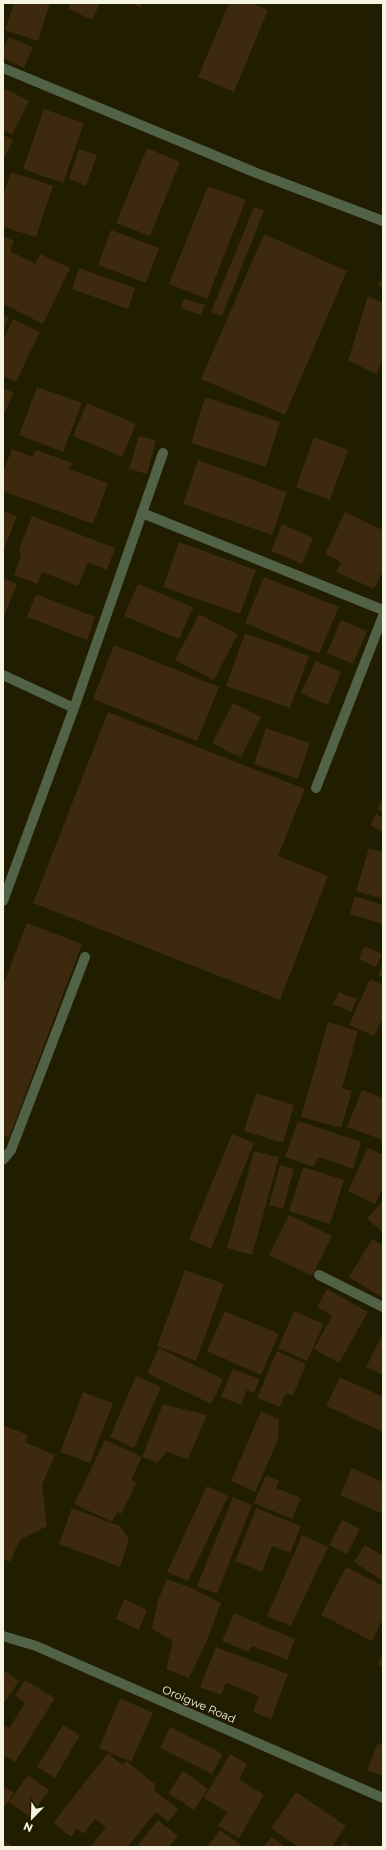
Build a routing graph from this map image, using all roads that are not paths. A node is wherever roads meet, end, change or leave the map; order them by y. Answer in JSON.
{"nodes":[{"id":1,"x":3,"y":68,"type":"edge"},
{"id":2,"x":383,"y":220,"type":"edge"},
{"id":3,"x":163,"y":453,"type":"dead end"},
{"id":4,"x":142,"y":513,"type":"junction"},
{"id":5,"x":383,"y":610,"type":"edge"},
{"id":6,"x":383,"y":616,"type":"edge"},
{"id":7,"x":3,"y":675,"type":"edge"},
{"id":8,"x":74,"y":708,"type":"junction"},
{"id":9,"x":316,"y":788,"type":"dead end"},
{"id":10,"x":3,"y":901,"type":"edge"},
{"id":11,"x":85,"y":957,"type":"dead end"},
{"id":12,"x":3,"y":1160,"type":"edge"},
{"id":13,"x":319,"y":1275,"type":"dead end"},
{"id":14,"x":383,"y":1307,"type":"edge"},
{"id":15,"x":3,"y":1636,"type":"edge"},
{"id":16,"x":383,"y":1798,"type":"edge"}],
"edges":[{"from":1,"to":2,"type":"street"},
{"from":3,"to":4,"type":"street"},
{"from":4,"to":5,"type":"street"},
{"from":4,"to":8,"type":"street"},
{"from":6,"to":9,"type":"street"},
{"from":7,"to":8,"type":"street"},
{"from":8,"to":10,"type":"street"},
{"from":11,"to":12,"type":"street"},
{"from":13,"to":14,"type":"street"},
{"from":15,"to":16,"type":"street","name":"Oroigwe Road"}]}
